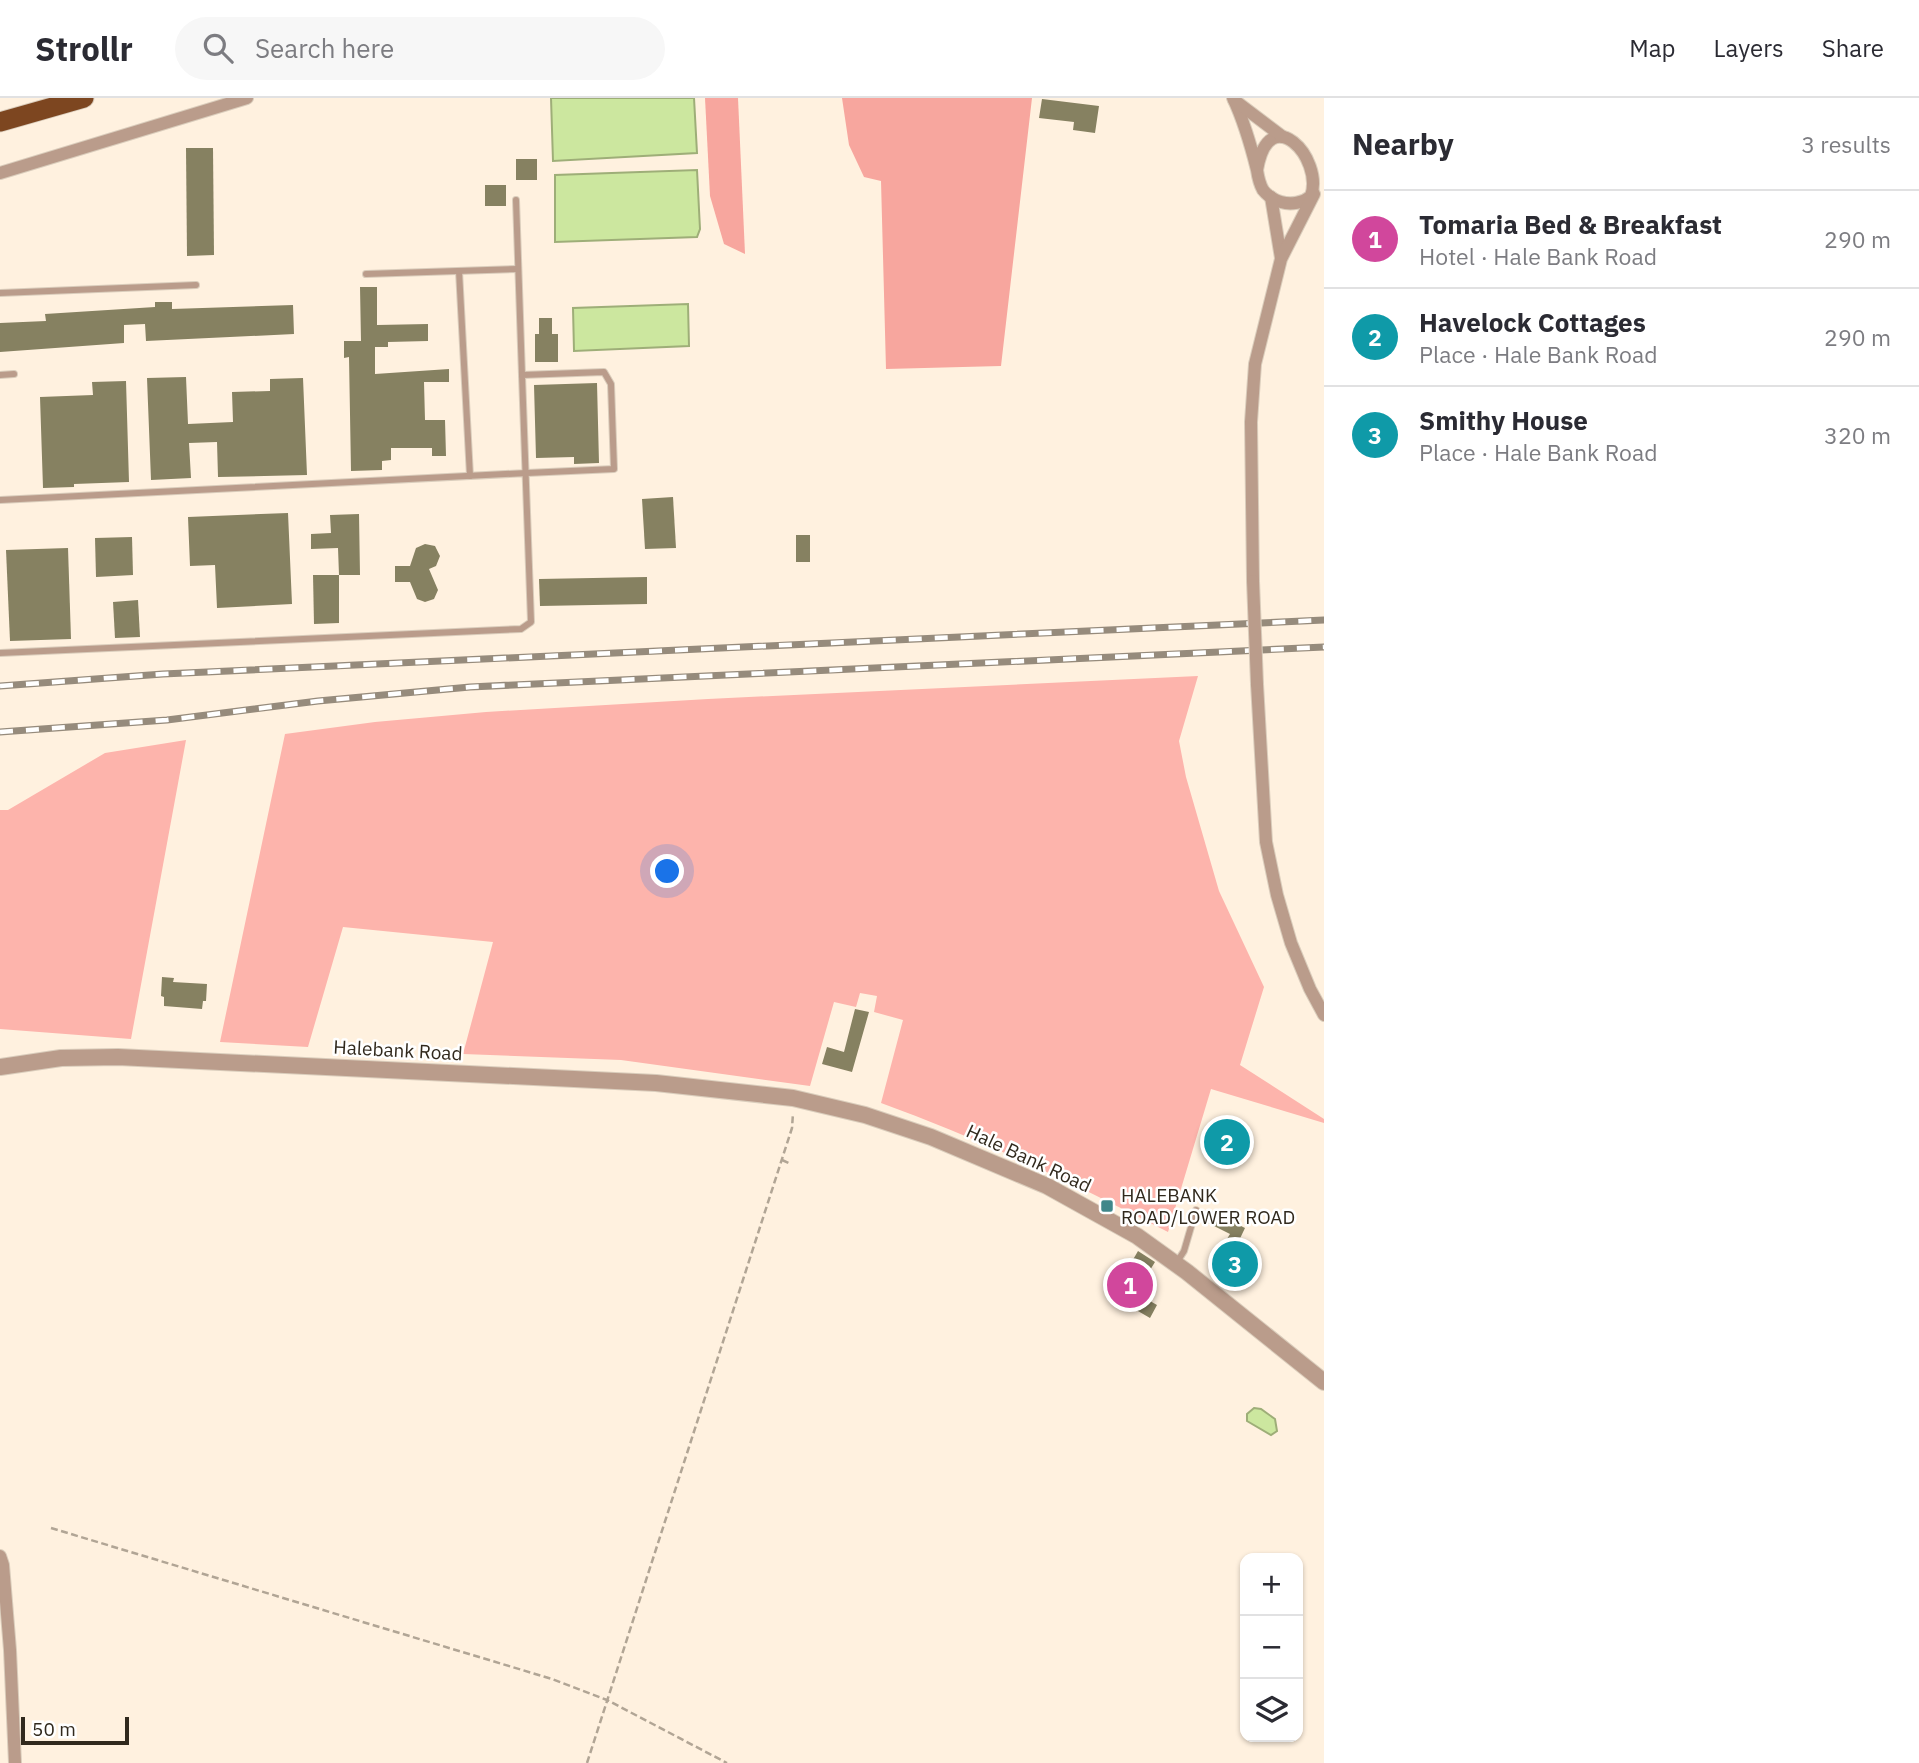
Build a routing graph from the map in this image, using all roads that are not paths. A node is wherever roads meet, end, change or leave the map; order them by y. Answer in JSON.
{"nodes":[{"id":1,"x":84,"y":98,"type":"edge"},
{"id":2,"x":247,"y":98,"type":"edge"},
{"id":3,"x":1233,"y":99,"type":"edge"},
{"id":4,"x":0,"y":122,"type":"edge"},
{"id":5,"x":1283,"y":137,"type":"junction"},
{"id":6,"x":1314,"y":146,"type":"dead end"},
{"id":7,"x":1324,"y":166,"type":"edge"},
{"id":8,"x":1257,"y":170,"type":"junction"},
{"id":9,"x":0,"y":173,"type":"edge"},
{"id":10,"x":1320,"y":186,"type":"edge"},
{"id":11,"x":1271,"y":197,"type":"junction"},
{"id":12,"x":516,"y":200,"type":"dead end"},
{"id":13,"x":1281,"y":259,"type":"junction"},
{"id":14,"x":519,"y":269,"type":"junction"},
{"id":15,"x":459,"y":271,"type":"junction"},
{"id":16,"x":366,"y":274,"type":"dead end"},
{"id":17,"x":196,"y":285,"type":"dead end"},
{"id":18,"x":0,"y":293,"type":"edge"},
{"id":19,"x":15,"y":374,"type":"dead end"},
{"id":20,"x":0,"y":375,"type":"edge"},
{"id":21,"x":522,"y":375,"type":"junction"},
{"id":22,"x":527,"y":473,"type":"junction"},
{"id":23,"x":470,"y":476,"type":"junction"},
{"id":24,"x":0,"y":500,"type":"edge"},
{"id":25,"x":0,"y":653,"type":"edge"},
{"id":26,"x":1324,"y":1015,"type":"edge"},
{"id":27,"x":0,"y":1066,"type":"edge"},
{"id":28,"x":793,"y":1098,"type":"joint"},
{"id":29,"x":1196,"y":1210,"type":"dead end"},
{"id":30,"x":1176,"y":1264,"type":"junction"},
{"id":31,"x":1324,"y":1382,"type":"edge"},
{"id":32,"x":0,"y":1556,"type":"edge"},
{"id":33,"x":15,"y":1763,"type":"edge"}],
"edges":[{"from":1,"to":4,"type":"highway"},
{"from":2,"to":9,"type":"street"},
{"from":3,"to":5,"type":"street"},
{"from":3,"to":8,"type":"street"},
{"from":5,"to":6,"type":"street"},
{"from":5,"to":8,"type":"street"},
{"from":7,"to":10,"type":"street"},
{"from":8,"to":11,"type":"street"},
{"from":10,"to":11,"type":"street"},
{"from":10,"to":13,"type":"street"},
{"from":11,"to":13,"type":"street"},
{"from":12,"to":14,"type":"lane"},
{"from":13,"to":26,"type":"street","bridge":true},
{"from":14,"to":15,"type":"lane"},
{"from":14,"to":21,"type":"lane"},
{"from":15,"to":16,"type":"lane"},
{"from":15,"to":23,"type":"lane"},
{"from":17,"to":18,"type":"lane"},
{"from":19,"to":20,"type":"lane"},
{"from":21,"to":22,"type":"lane"},
{"from":21,"to":22,"type":"lane"},
{"from":22,"to":23,"type":"lane"},
{"from":22,"to":25,"type":"lane"},
{"from":23,"to":24,"type":"lane"},
{"from":27,"to":28,"type":"street","name":"Halebank Road"},
{"from":28,"to":30,"type":"street","name":"Hale Bank Road"},
{"from":29,"to":30,"type":"lane"},
{"from":30,"to":31,"type":"street","name":"Hale Bank Road"},
{"from":32,"to":33,"type":"street"}]}
